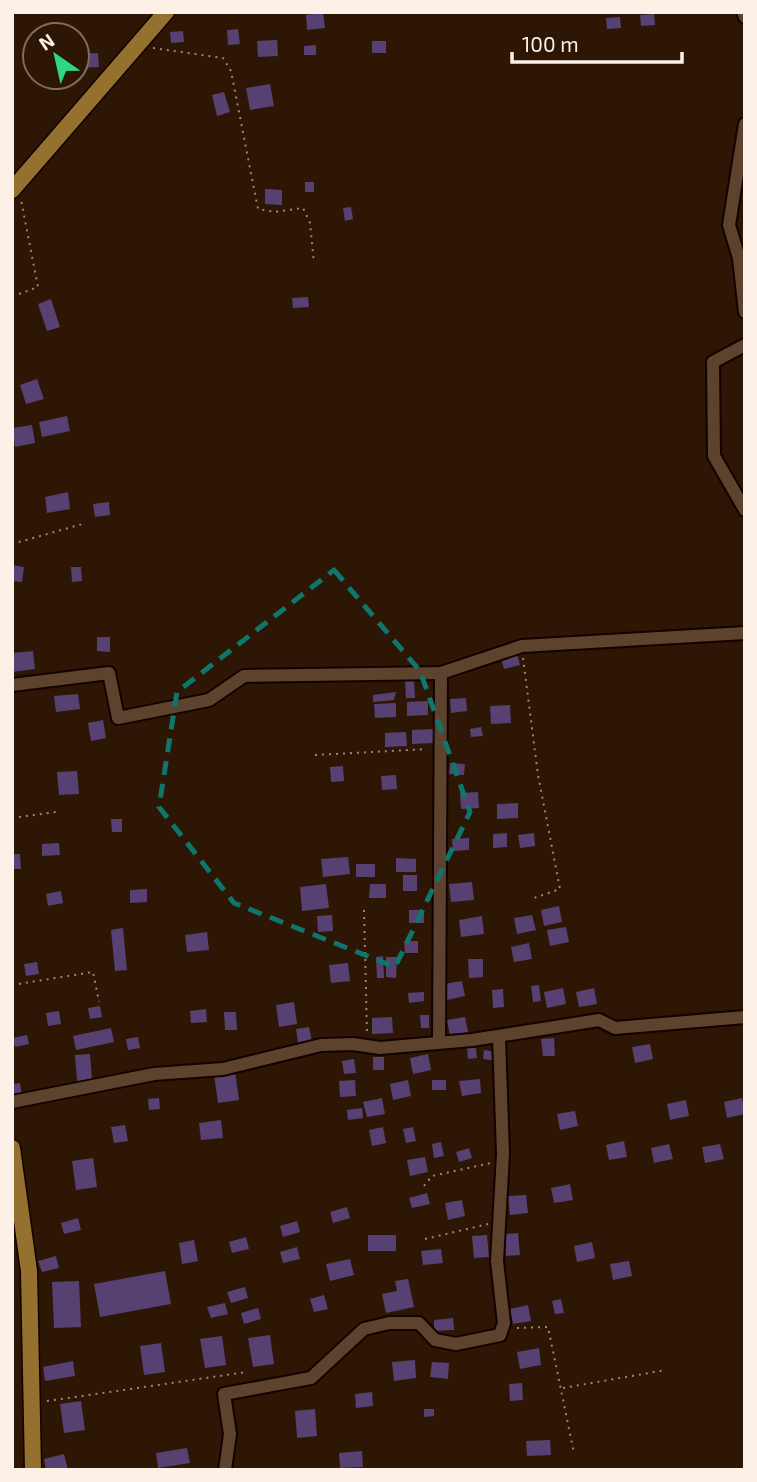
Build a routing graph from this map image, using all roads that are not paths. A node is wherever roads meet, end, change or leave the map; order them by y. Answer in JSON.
{"nodes":[{"id":1,"x":166,"y":12,"type":"edge"},
{"id":2,"x":745,"y":124,"type":"edge"},
{"id":3,"x":13,"y":188,"type":"edge"},
{"id":4,"x":745,"y":312,"type":"edge"},
{"id":5,"x":745,"y":345,"type":"edge"},
{"id":6,"x":745,"y":510,"type":"edge"},
{"id":7,"x":745,"y":633,"type":"edge"},
{"id":8,"x":441,"y":673,"type":"junction"},
{"id":9,"x":12,"y":685,"type":"edge"},
{"id":10,"x":745,"y":1017,"type":"edge"},
{"id":11,"x":499,"y":1037,"type":"junction"},
{"id":12,"x":439,"y":1042,"type":"junction"},
{"id":13,"x":12,"y":1102,"type":"edge"},
{"id":14,"x":12,"y":1148,"type":"edge"},
{"id":15,"x":33,"y":1470,"type":"edge"},
{"id":16,"x":225,"y":1470,"type":"edge"}],
"edges":[{"from":1,"to":3,"type":"main road"},
{"from":2,"to":4,"type":"street"},
{"from":5,"to":6,"type":"street"},
{"from":7,"to":8,"type":"street"},
{"from":8,"to":9,"type":"street"},
{"from":8,"to":12,"type":"street"},
{"from":10,"to":11,"type":"street"},
{"from":11,"to":12,"type":"street"},
{"from":11,"to":16,"type":"street"},
{"from":12,"to":13,"type":"street"},
{"from":14,"to":15,"type":"main road"}]}
